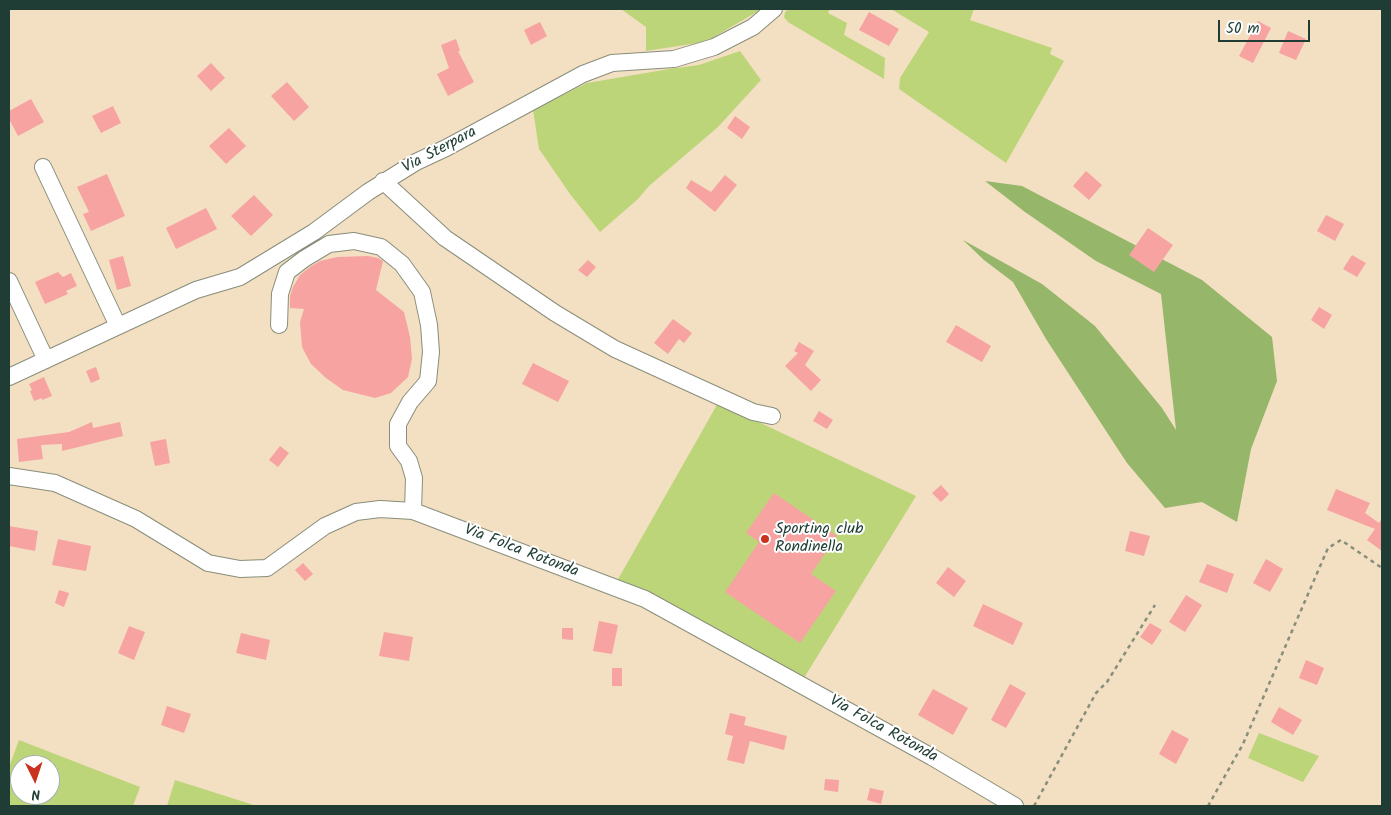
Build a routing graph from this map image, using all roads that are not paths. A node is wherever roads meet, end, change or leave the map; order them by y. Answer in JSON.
{"nodes":[{"id":1,"x":774,"y":9,"type":"edge"},
{"id":2,"x":44,"y":167,"type":"dead end"},
{"id":3,"x":383,"y":181,"type":"junction"},
{"id":4,"x":9,"y":281,"type":"edge"},
{"id":5,"x":279,"y":325,"type":"dead end"},
{"id":6,"x":118,"y":326,"type":"junction"},
{"id":7,"x":46,"y":360,"type":"junction"},
{"id":8,"x":9,"y":377,"type":"edge"},
{"id":9,"x":772,"y":416,"type":"dead end"},
{"id":10,"x":9,"y":476,"type":"edge"},
{"id":11,"x":413,"y":511,"type":"junction"},
{"id":12,"x":1015,"y":806,"type":"edge"}],
"edges":[{"from":1,"to":3,"type":"street","name":"Via Sterpara"},
{"from":2,"to":6,"type":"street"},
{"from":3,"to":6,"type":"street","name":"Via Sterpara"},
{"from":3,"to":9,"type":"street"},
{"from":4,"to":7,"type":"street"},
{"from":5,"to":11,"type":"street"},
{"from":6,"to":7,"type":"street","name":"Via Sterpara"},
{"from":7,"to":8,"type":"street","name":"Via Sterpara"},
{"from":10,"to":11,"type":"street","name":"Via Folca Rotonda"},
{"from":11,"to":12,"type":"street","name":"Via Folca Rotonda"}]}
